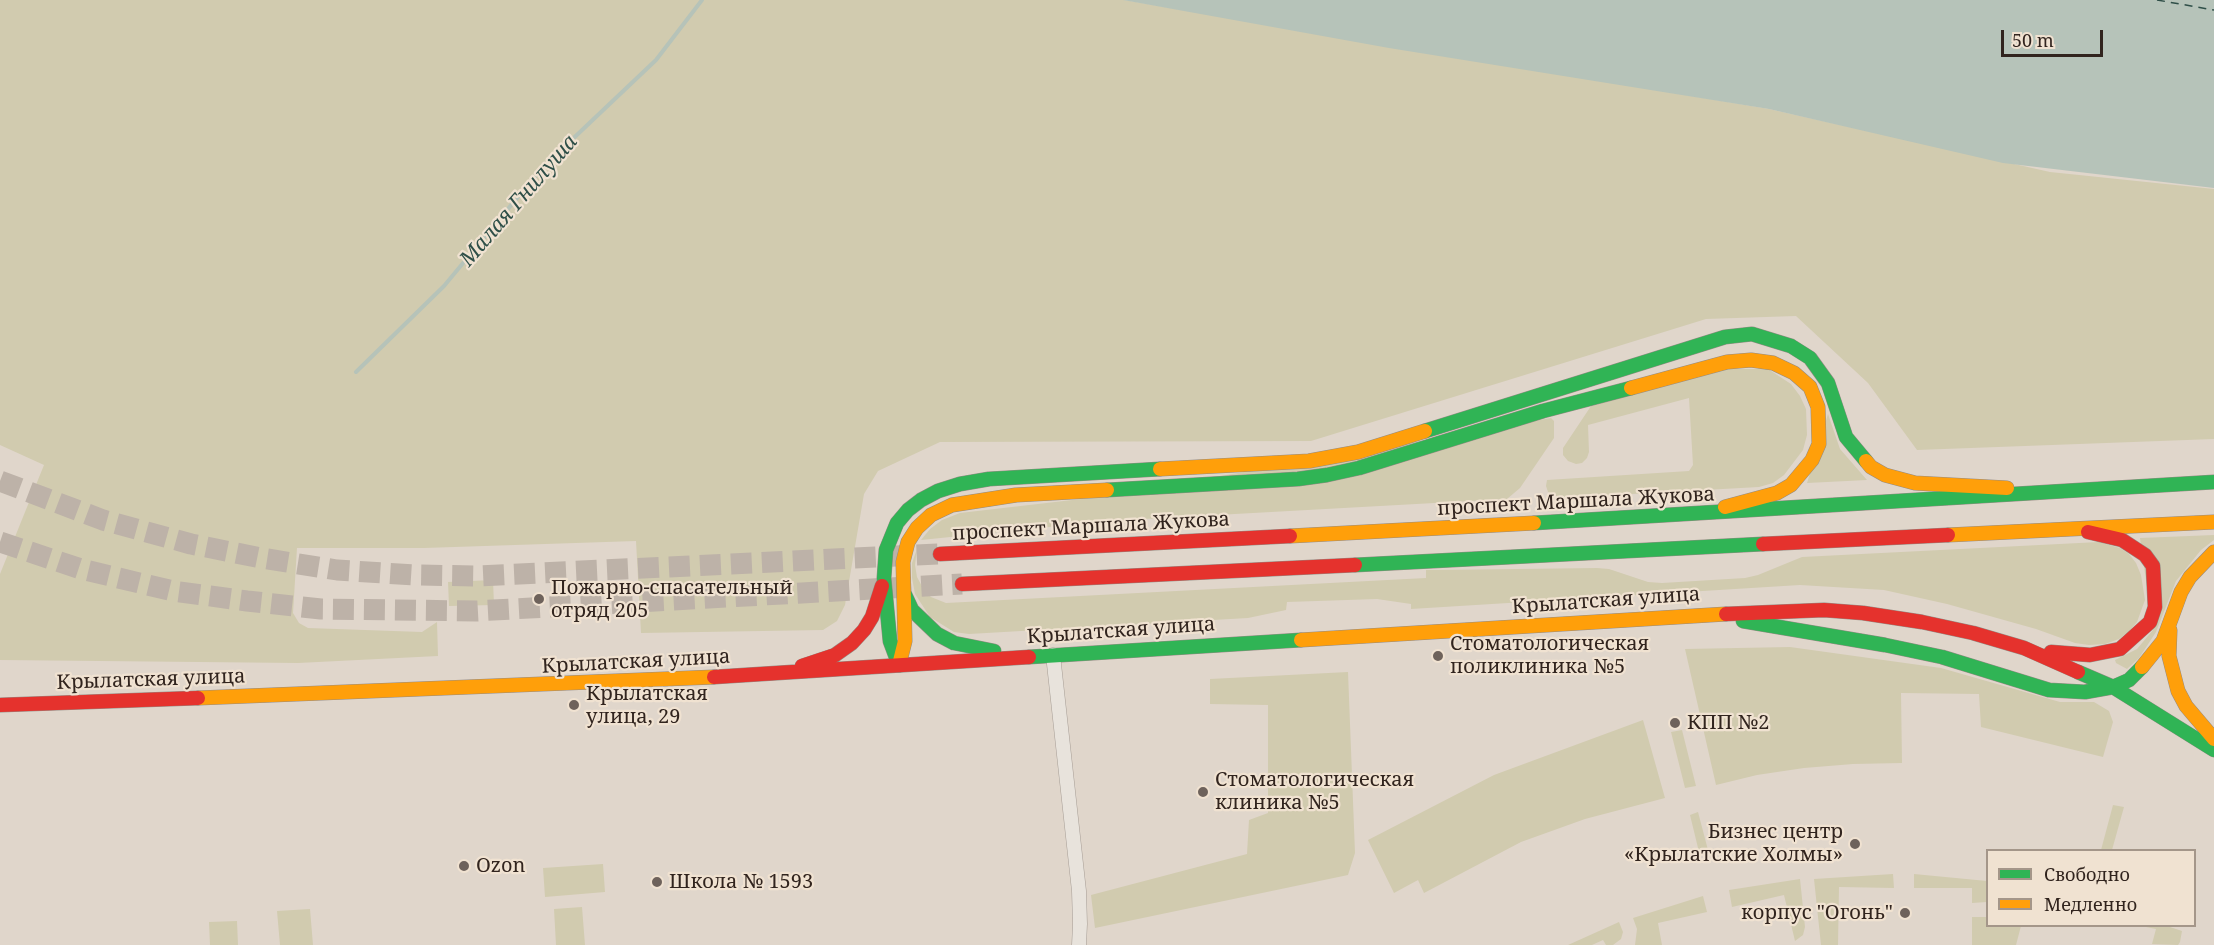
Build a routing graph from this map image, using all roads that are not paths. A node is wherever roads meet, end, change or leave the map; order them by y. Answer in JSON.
{"nodes":[{"id":1,"x":2214,"y":482,"type":"edge"},
{"id":2,"x":2057,"y":490,"type":"junction"},
{"id":3,"x":1694,"y":515,"type":"junction"},
{"id":4,"x":2214,"y":522,"type":"edge"},
{"id":5,"x":2067,"y":530,"type":"junction"},
{"id":6,"x":2214,"y":552,"type":"edge"},
{"id":7,"x":940,"y":554,"type":"tunnel mouth"},
{"id":8,"x":885,"y":578,"type":"junction"},
{"id":9,"x":902,"y":579,"type":"junction"},
{"id":10,"x":962,"y":584,"type":"tunnel mouth"},
{"id":11,"x":1697,"y":615,"type":"junction"},
{"id":12,"x":2171,"y":622,"type":"junction"},
{"id":13,"x":2024,"y":648,"type":"junction"},
{"id":14,"x":1053,"y":655,"type":"junction"},
{"id":15,"x":1023,"y":657,"type":"junction"},
{"id":16,"x":899,"y":665,"type":"junction"},
{"id":17,"x":774,"y":675,"type":"junction"},
{"id":18,"x":2113,"y":687,"type":"junction"},
{"id":19,"x":0,"y":705,"type":"edge"},
{"id":20,"x":2214,"y":739,"type":"edge"},
{"id":21,"x":2214,"y":750,"type":"edge"},
{"id":22,"x":1078,"y":945,"type":"edge"}],
"edges":[{"from":1,"to":2,"type":"main road","name":"проспект Маршала Жукова"},
{"from":2,"to":3,"type":"main road","name":"проспект Маршала Жукова"},
{"from":2,"to":8,"type":"main road"},
{"from":3,"to":7,"type":"main road","name":"проспект Маршала Жукова"},
{"from":3,"to":9,"type":"main road"},
{"from":4,"to":5,"type":"main road"},
{"from":5,"to":10,"type":"main road"},
{"from":5,"to":13,"type":"main road"},
{"from":6,"to":12,"type":"main road"},
{"from":8,"to":16,"type":"main road"},
{"from":8,"to":17,"type":"main road"},
{"from":9,"to":15,"type":"main road"},
{"from":9,"to":16,"type":"main road"},
{"from":11,"to":13,"type":"main road","name":"Крылатская улица"},
{"from":11,"to":14,"type":"main road","name":"Крылатская улица"},
{"from":11,"to":18,"type":"main road"},
{"from":12,"to":18,"type":"main road"},
{"from":12,"to":20,"type":"main road"},
{"from":13,"to":18,"type":"main road","name":"Крылатская улица"},
{"from":14,"to":15,"type":"main road","name":"Крылатская улица"},
{"from":14,"to":22,"type":"street"},
{"from":15,"to":16,"type":"main road","name":"Крылатская улица"},
{"from":16,"to":17,"type":"main road","name":"Крылатская улица"},
{"from":17,"to":19,"type":"main road","name":"Крылатская улица"},
{"from":18,"to":21,"type":"main road","name":"Крылатская улица"}]}
